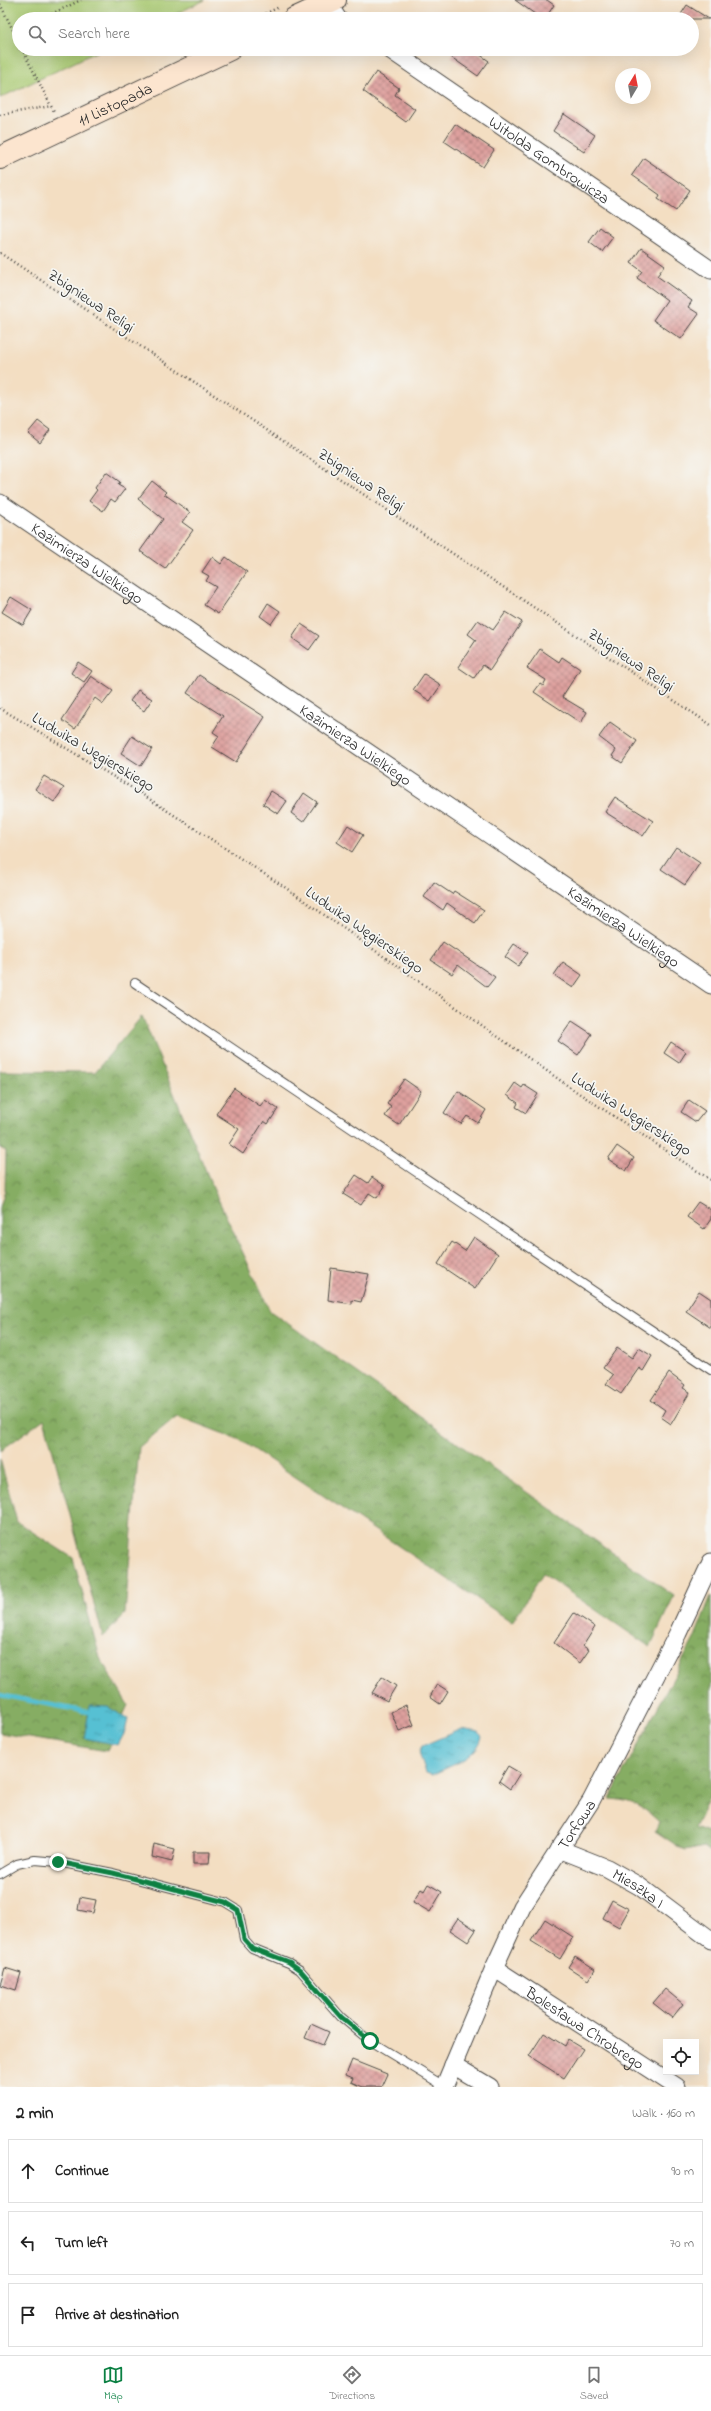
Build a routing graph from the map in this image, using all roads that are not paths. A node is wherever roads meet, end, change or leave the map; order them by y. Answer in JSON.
{"nodes":[{"id":1,"x":333,"y":8,"type":"edge"},
{"id":2,"x":297,"y":12,"type":"edge"},
{"id":3,"x":215,"y":56,"type":"edge"},
{"id":4,"x":399,"y":56,"type":"edge"},
{"id":5,"x":0,"y":158,"type":"edge"},
{"id":6,"x":711,"y":270,"type":"edge"},
{"id":7,"x":0,"y":503,"type":"edge"},
{"id":8,"x":135,"y":983,"type":"dead end"},
{"id":9,"x":711,"y":985,"type":"edge"},
{"id":10,"x":711,"y":1370,"type":"edge"},
{"id":11,"x":711,"y":1562,"type":"edge"},
{"id":12,"x":559,"y":1849,"type":"junction"},
{"id":13,"x":0,"y":1874,"type":"edge"},
{"id":14,"x":711,"y":1940,"type":"edge"},
{"id":15,"x":494,"y":1968,"type":"junction"},
{"id":16,"x":453,"y":2064,"type":"junction"},
{"id":17,"x":444,"y":2086,"type":"edge"},
{"id":18,"x":490,"y":2087,"type":"edge"},
{"id":19,"x":677,"y":2087,"type":"edge"}],
"edges":[{"from":1,"to":2,"type":"street"},
{"from":3,"to":5,"type":"street","name":"11 Listopada"},
{"from":4,"to":6,"type":"street","name":"Witolda Gombrowicza"},
{"from":7,"to":9,"type":"street","name":"Kazimierza Wielkiego"},
{"from":8,"to":10,"type":"lane"},
{"from":11,"to":12,"type":"street","name":"Torfowa"},
{"from":12,"to":14,"type":"street","name":"Mieszka I"},
{"from":12,"to":15,"type":"street","name":"Torfowa"},
{"from":13,"to":17,"type":"lane"},
{"from":15,"to":16,"type":"street","name":"Torfowa"},
{"from":15,"to":19,"type":"street","name":"Bolesława Chrobrego"},
{"from":16,"to":17,"type":"street","name":"Torfowa"},
{"from":16,"to":18,"type":"street"}]}
